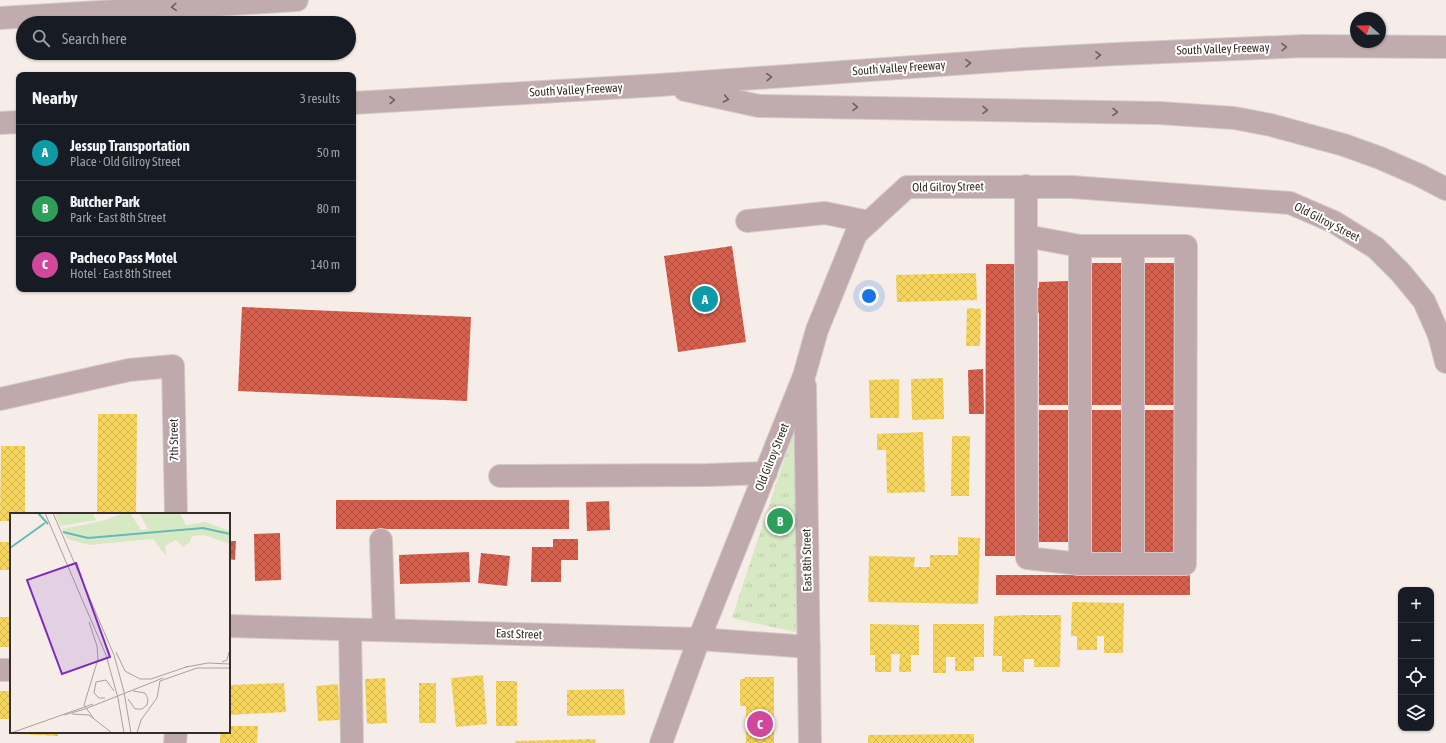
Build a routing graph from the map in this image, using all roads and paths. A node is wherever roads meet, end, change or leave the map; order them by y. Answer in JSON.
{"nodes":[{"id":1,"x":296,"y":0,"type":"edge"},
{"id":2,"x":33,"y":16,"type":"edge"},
{"id":3,"x":16,"y":17,"type":"edge"},
{"id":4,"x":0,"y":18,"type":"edge"},
{"id":5,"x":1446,"y":47,"type":"edge"},
{"id":6,"x":660,"y":85,"type":"junction"},
{"id":7,"x":356,"y":103,"type":"edge"},
{"id":8,"x":16,"y":122,"type":"edge"},
{"id":9,"x":0,"y":123,"type":"edge"},
{"id":10,"x":1026,"y":186,"type":"junction"},
{"id":11,"x":1446,"y":189,"type":"edge"},
{"id":12,"x":747,"y":221,"type":"dead end"},
{"id":13,"x":869,"y":222,"type":"junction"},
{"id":14,"x":1026,"y":236,"type":"junction"},
{"id":15,"x":1080,"y":246,"type":"junction"},
{"id":16,"x":1133,"y":246,"type":"junction"},
{"id":17,"x":1446,"y":362,"type":"edge"},
{"id":18,"x":804,"y":376,"type":"junction"},
{"id":19,"x":0,"y":399,"type":"edge"},
{"id":20,"x":766,"y":473,"type":"junction"},
{"id":21,"x":500,"y":476,"type":"dead end"},
{"id":22,"x":176,"y":513,"type":"edge"},
{"id":23,"x":381,"y":540,"type":"dead end"},
{"id":24,"x":1080,"y":564,"type":"junction"},
{"id":25,"x":1133,"y":564,"type":"junction"},
{"id":26,"x":230,"y":626,"type":"edge"},
{"id":27,"x":350,"y":630,"type":"junction"},
{"id":28,"x":384,"y":630,"type":"junction"},
{"id":29,"x":699,"y":639,"type":"junction"},
{"id":30,"x":809,"y":647,"type":"junction"},
{"id":31,"x":176,"y":733,"type":"edge"},
{"id":32,"x":175,"y":743,"type":"edge"},
{"id":33,"x":352,"y":743,"type":"edge"},
{"id":34,"x":662,"y":743,"type":"edge"},
{"id":35,"x":810,"y":743,"type":"edge"}],
"edges":[{"from":1,"to":2,"type":"highway","one_way":true},
{"from":3,"to":4,"type":"highway","one_way":true},
{"from":6,"to":5,"type":"highway","name":"South Valley Freeway","one_way":true},
{"from":7,"to":6,"type":"highway","name":"South Valley Freeway","one_way":true},
{"from":6,"to":11,"type":"highway","one_way":true},
{"from":8,"to":9,"type":"highway"},
{"from":10,"to":13,"type":"street","name":"Old Gilroy Street"},
{"from":10,"to":14,"type":"street"},
{"from":10,"to":17,"type":"street","name":"Old Gilroy Street"},
{"from":12,"to":13,"type":"street"},
{"from":13,"to":18,"type":"street","name":"Old Gilroy Street"},
{"from":14,"to":15,"type":"street"},
{"from":14,"to":24,"type":"street"},
{"from":15,"to":16,"type":"street"},
{"from":15,"to":24,"type":"street"},
{"from":16,"to":25,"type":"street"},
{"from":16,"to":25,"type":"street"},
{"from":18,"to":20,"type":"street","name":"Old Gilroy Street"},
{"from":18,"to":30,"type":"street","name":"East 8th Street"},
{"from":19,"to":22,"type":"street","name":"7th Street"},
{"from":20,"to":21,"type":"street"},
{"from":20,"to":29,"type":"street","name":"Old Gilroy Street"},
{"from":23,"to":28,"type":"street"},
{"from":24,"to":25,"type":"street"},
{"from":26,"to":27,"type":"street","name":"East Street"},
{"from":27,"to":28,"type":"street","name":"East Street"},
{"from":27,"to":33,"type":"street"},
{"from":28,"to":29,"type":"street","name":"East Street"},
{"from":29,"to":30,"type":"street","name":"East Street"},
{"from":29,"to":34,"type":"street","name":"Old Gilroy Street"},
{"from":30,"to":35,"type":"street","name":"East 8th Street"},
{"from":31,"to":32,"type":"street"}]}
